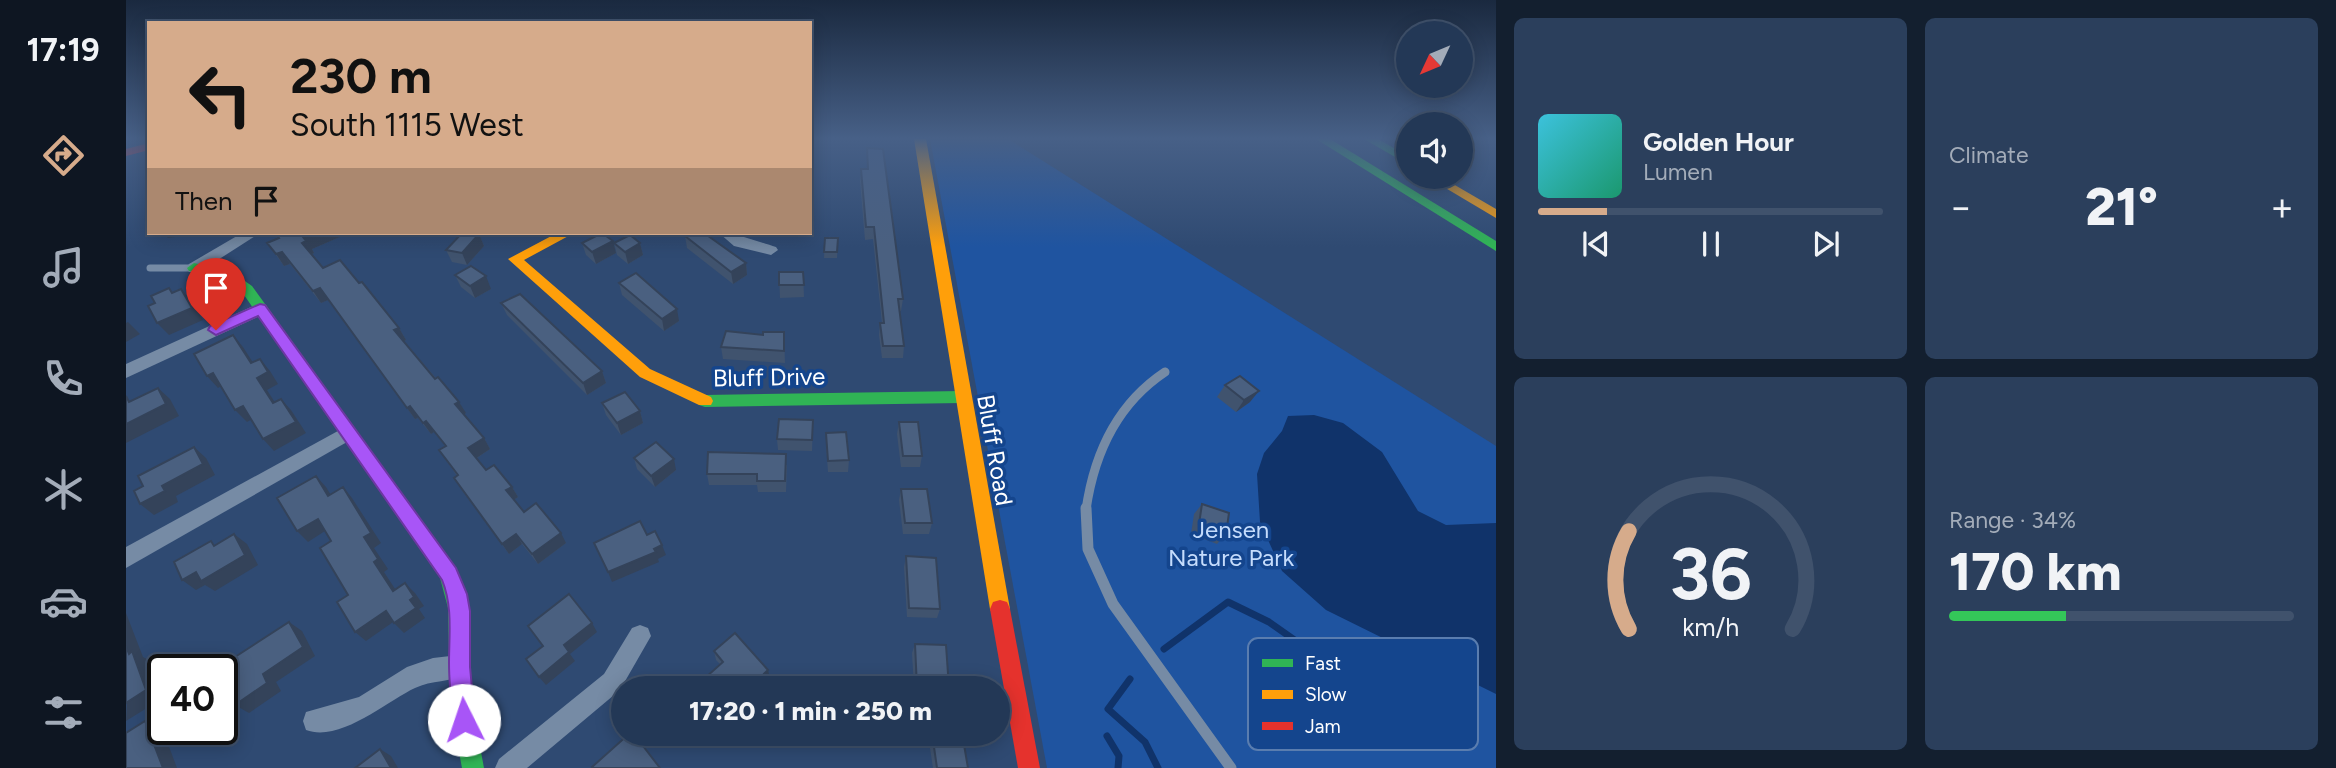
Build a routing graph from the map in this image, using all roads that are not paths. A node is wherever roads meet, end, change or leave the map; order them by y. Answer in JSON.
{"nodes":[{"id":1,"x":926,"y":175,"type":"edge"},
{"id":2,"x":1380,"y":175,"type":"edge"},
{"id":3,"x":1453,"y":189,"type":"edge"},
{"id":4,"x":1496,"y":214,"type":"edge"},
{"id":5,"x":249,"y":235,"type":"edge"},
{"id":6,"x":563,"y":235,"type":"edge"},
{"id":7,"x":729,"y":235,"type":"edge"},
{"id":8,"x":1496,"y":247,"type":"edge"},
{"id":9,"x":771,"y":250,"type":"dead end"},
{"id":10,"x":149,"y":268,"type":"dead end"},
{"id":11,"x":194,"y":268,"type":"junction"},
{"id":12,"x":260,"y":309,"type":"junction"},
{"id":13,"x":126,"y":371,"type":"edge"},
{"id":14,"x":1164,"y":372,"type":"dead end"},
{"id":15,"x":962,"y":397,"type":"junction"},
{"id":16,"x":347,"y":433,"type":"junction"},
{"id":17,"x":126,"y":558,"type":"edge"},
{"id":18,"x":640,"y":636,"type":"dead end"},
{"id":19,"x":460,"y":667,"type":"junction"},
{"id":20,"x":315,"y":721,"type":"dead end"},
{"id":21,"x":1230,"y":767,"type":"edge"},
{"id":22,"x":473,"y":768,"type":"edge"},
{"id":23,"x":508,"y":768,"type":"edge"},
{"id":24,"x":1029,"y":768,"type":"edge"}],
"edges":[{"from":1,"to":15,"type":"main road","name":"Bluff Road"},
{"from":2,"to":8,"type":"main road"},
{"from":3,"to":4,"type":"main road"},
{"from":5,"to":11,"type":"street"},
{"from":6,"to":15,"type":"main road","name":"Bluff Drive"},
{"from":7,"to":9,"type":"street"},
{"from":10,"to":11,"type":"lane"},
{"from":11,"to":12,"type":"main road"},
{"from":12,"to":13,"type":"street"},
{"from":12,"to":16,"type":"main road"},
{"from":14,"to":21,"type":"lane"},
{"from":15,"to":24,"type":"main road","name":"Bluff Road"},
{"from":16,"to":17,"type":"street"},
{"from":16,"to":19,"type":"main road"},
{"from":18,"to":23,"type":"street"},
{"from":19,"to":20,"type":"street"},
{"from":19,"to":22,"type":"main road"}]}
